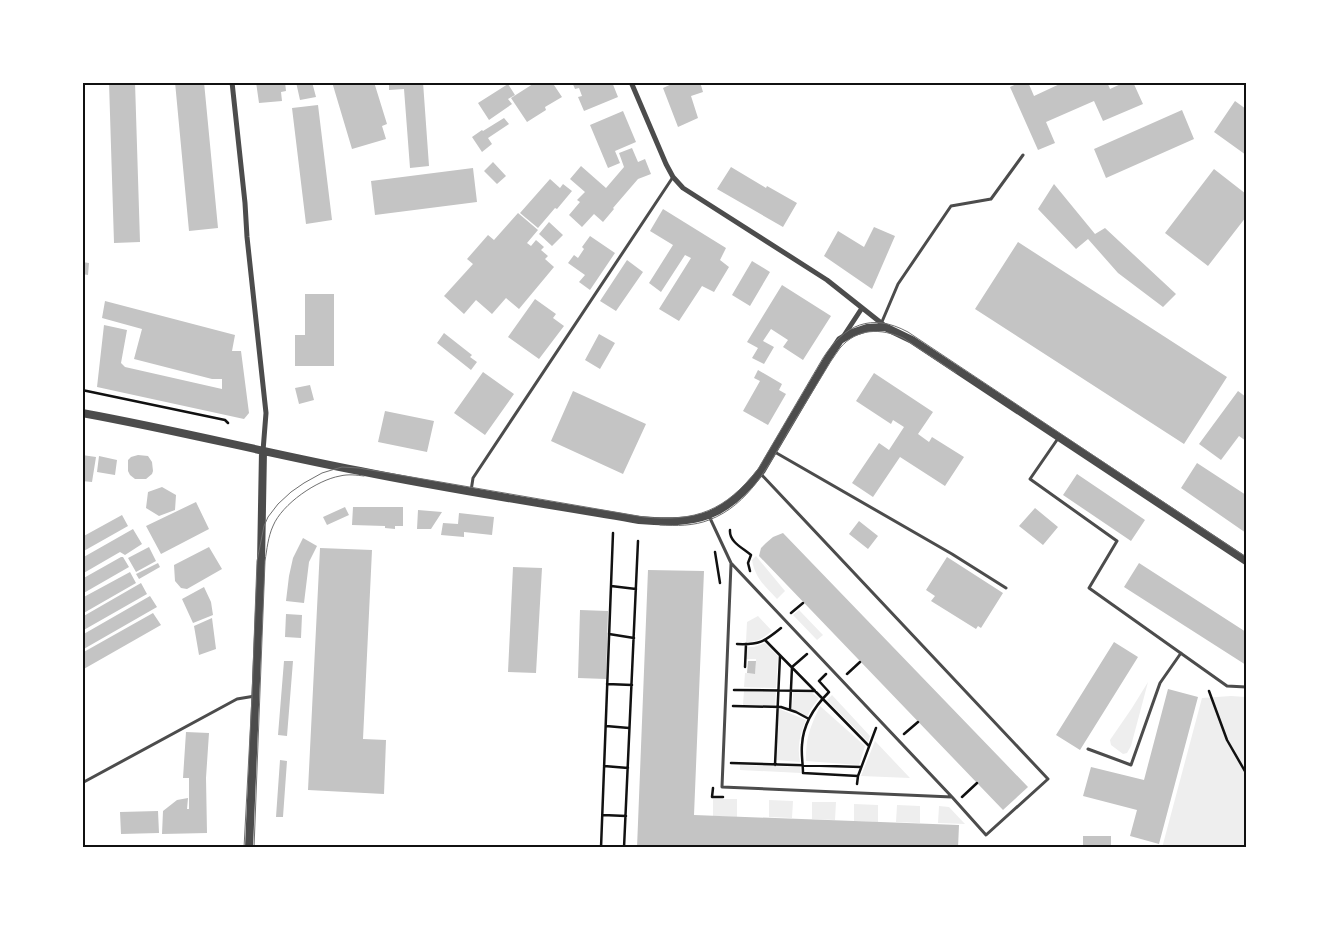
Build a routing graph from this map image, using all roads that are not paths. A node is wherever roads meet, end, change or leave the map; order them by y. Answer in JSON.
{"nodes":[{"id":1,"x":232,"y":82,"type":"edge"},
{"id":2,"x":631,"y":82,"type":"edge"},
{"id":3,"x":1023,"y":155,"type":"dead end"},
{"id":4,"x":673,"y":177,"type":"junction"},
{"id":5,"x":862,"y":308,"type":"junction"},
{"id":6,"x":882,"y":326,"type":"junction"},
{"id":7,"x":840,"y":340,"type":"junction"},
{"id":8,"x":82,"y":413,"type":"edge"},
{"id":9,"x":1059,"y":437,"type":"junction"},
{"id":10,"x":263,"y":450,"type":"junction"},
{"id":11,"x":773,"y":450,"type":"junction"},
{"id":12,"x":760,"y":472,"type":"junction"},
{"id":13,"x":470,"y":491,"type":"junction"},
{"id":14,"x":709,"y":515,"type":"junction"},
{"id":15,"x":1246,"y":562,"type":"edge"},
{"id":16,"x":731,"y":563,"type":"junction"},
{"id":17,"x":1006,"y":588,"type":"dead end"},
{"id":18,"x":1181,"y":653,"type":"junction"},
{"id":19,"x":1246,"y":687,"type":"edge"},
{"id":20,"x":256,"y":696,"type":"junction"},
{"id":21,"x":1088,"y":749,"type":"dead end"},
{"id":22,"x":82,"y":783,"type":"edge"},
{"id":23,"x":952,"y":798,"type":"junction"},
{"id":24,"x":249,"y":848,"type":"edge"}],
"edges":[{"from":1,"to":10,"type":"street"},
{"from":2,"to":4,"type":"street"},
{"from":3,"to":6,"type":"lane"},
{"from":4,"to":5,"type":"street"},
{"from":4,"to":13,"type":"lane"},
{"from":5,"to":6,"type":"street"},
{"from":5,"to":7,"type":"street"},
{"from":6,"to":7,"type":"street"},
{"from":6,"to":9,"type":"street"},
{"from":7,"to":11,"type":"street"},
{"from":8,"to":10,"type":"street"},
{"from":9,"to":15,"type":"street"},
{"from":9,"to":18,"type":"lane"},
{"from":10,"to":13,"type":"street"},
{"from":10,"to":20,"type":"street"},
{"from":11,"to":12,"type":"street"},
{"from":11,"to":17,"type":"lane"},
{"from":12,"to":14,"type":"street"},
{"from":12,"to":23,"type":"lane"},
{"from":13,"to":14,"type":"street"},
{"from":14,"to":16,"type":"lane"},
{"from":16,"to":23,"type":"lane"},
{"from":16,"to":23,"type":"lane"},
{"from":18,"to":19,"type":"lane"},
{"from":18,"to":21,"type":"lane"},
{"from":20,"to":22,"type":"lane"},
{"from":20,"to":24,"type":"street"}]}
